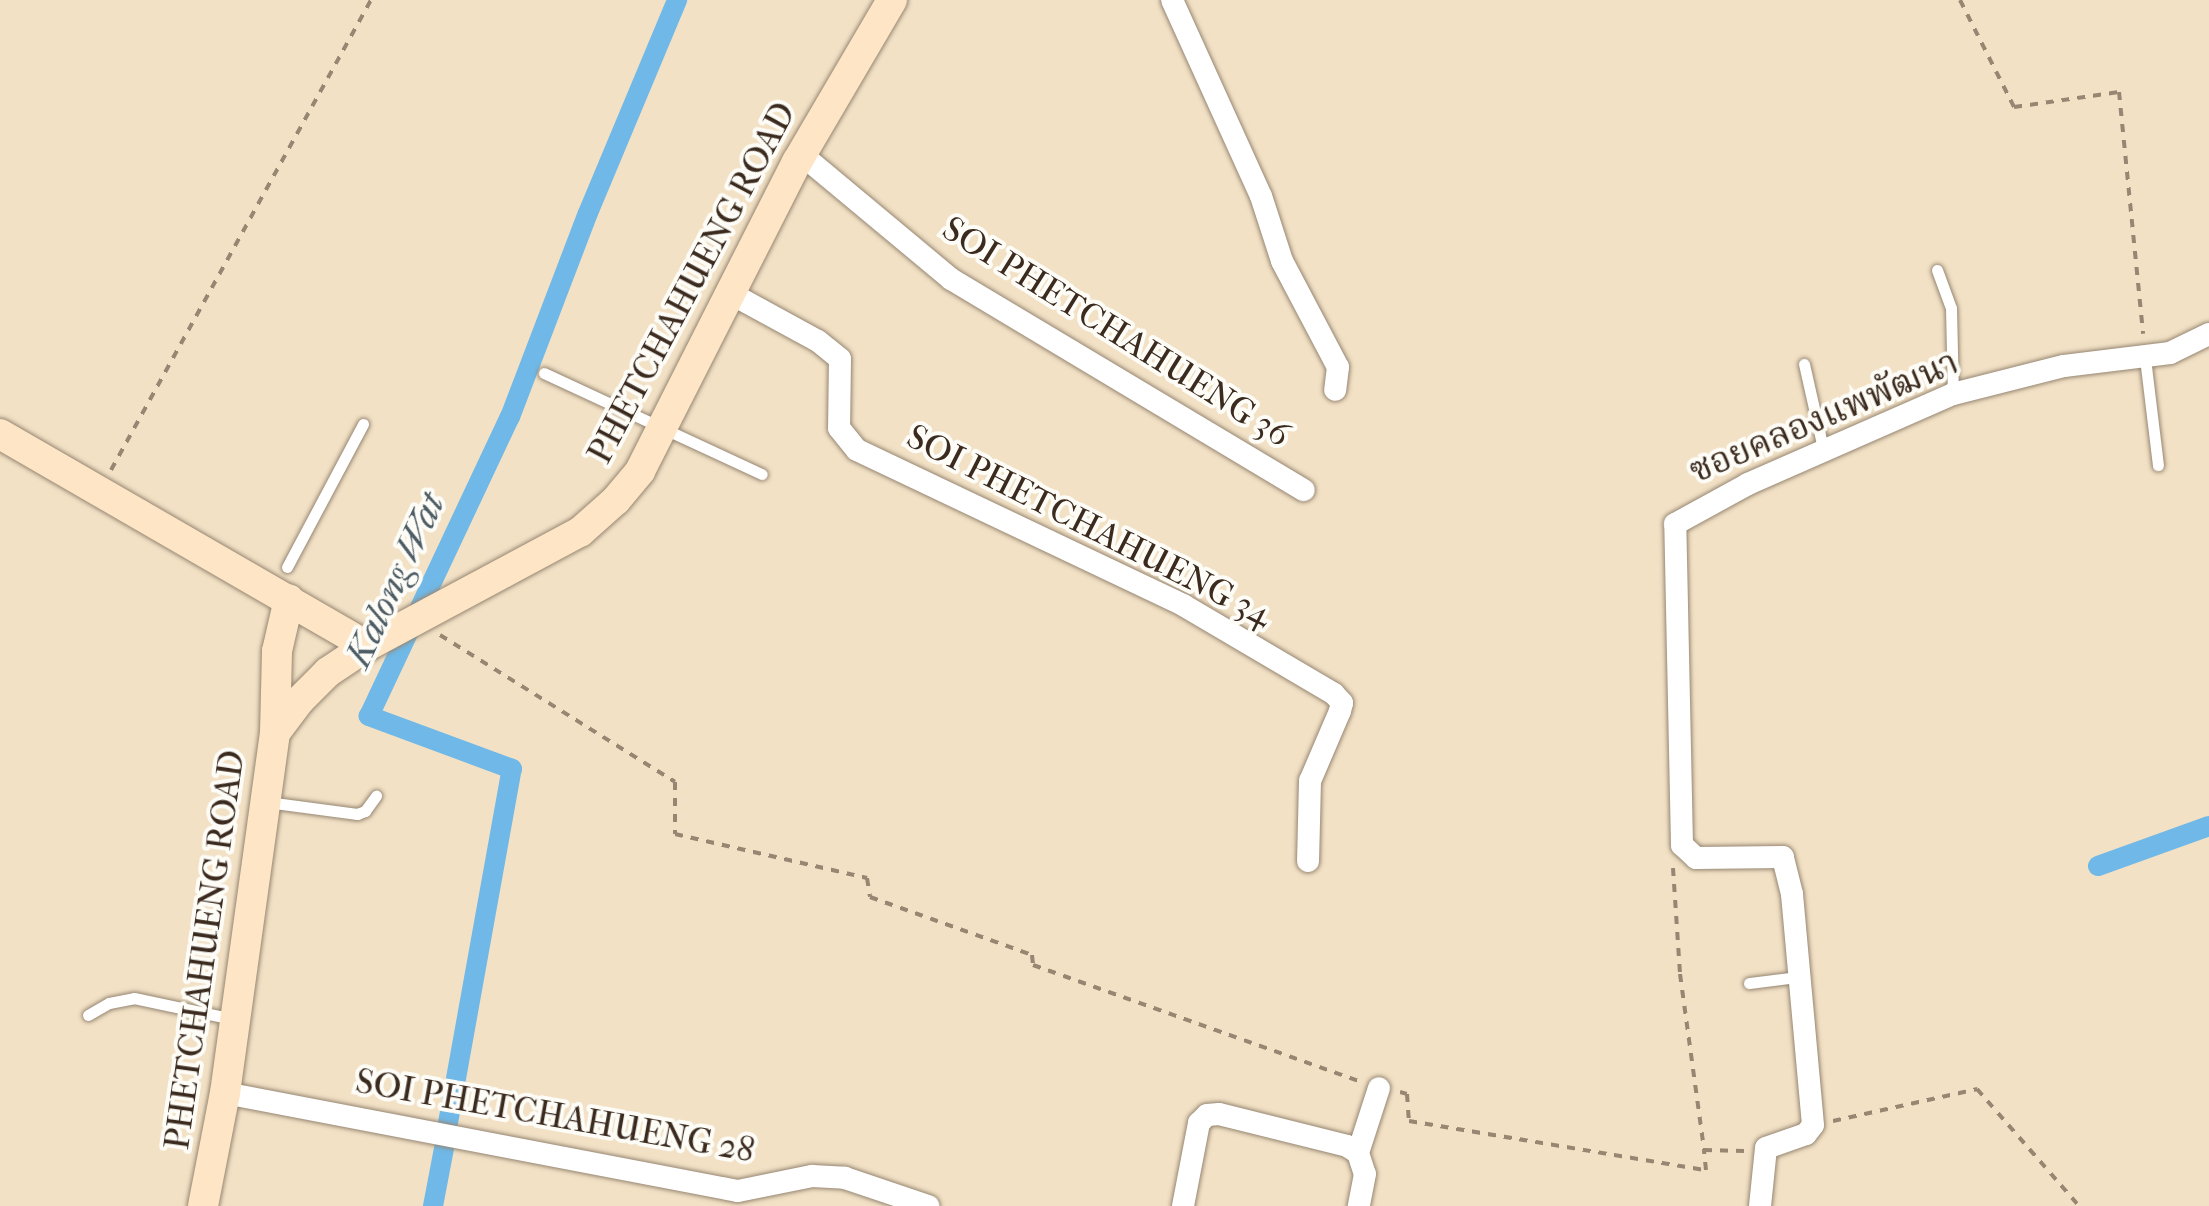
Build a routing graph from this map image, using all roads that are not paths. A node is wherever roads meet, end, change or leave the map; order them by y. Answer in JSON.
{"nodes":[{"id":1,"x":892,"y":0,"type":"edge"},
{"id":2,"x":1172,"y":0,"type":"edge"},
{"id":3,"x":801,"y":154,"type":"junction"},
{"id":4,"x":1937,"y":270,"type":"dead end"},
{"id":5,"x":728,"y":292,"type":"junction"},
{"id":6,"x":2209,"y":334,"type":"edge"},
{"id":7,"x":2145,"y":358,"type":"junction"},
{"id":8,"x":1804,"y":364,"type":"dead end"},
{"id":9,"x":544,"y":373,"type":"dead end"},
{"id":10,"x":1335,"y":390,"type":"dead end"},
{"id":11,"x":1953,"y":394,"type":"junction"},
{"id":12,"x":363,"y":424,"type":"dead end"},
{"id":13,"x":663,"y":426,"type":"junction"},
{"id":14,"x":0,"y":434,"type":"edge"},
{"id":15,"x":1824,"y":453,"type":"junction"},
{"id":16,"x":2158,"y":465,"type":"dead end"},
{"id":17,"x":762,"y":474,"type":"dead end"},
{"id":18,"x":1304,"y":490,"type":"dead end"},
{"id":19,"x":283,"y":584,"type":"junction"},
{"id":20,"x":368,"y":646,"type":"junction"},
{"id":21,"x":275,"y":733,"type":"junction"},
{"id":22,"x":376,"y":796,"type":"dead end"},
{"id":23,"x":263,"y":801,"type":"junction"},
{"id":24,"x":1308,"y":861,"type":"dead end"},
{"id":25,"x":1797,"y":977,"type":"junction"},
{"id":26,"x":1749,"y":984,"type":"dead end"},
{"id":27,"x":88,"y":1015,"type":"dead end"},
{"id":28,"x":233,"y":1019,"type":"junction"},
{"id":29,"x":1379,"y":1088,"type":"road end"},
{"id":30,"x":225,"y":1093,"type":"junction"},
{"id":31,"x":1358,"y":1153,"type":"junction"},
{"id":32,"x":203,"y":1206,"type":"edge"},
{"id":33,"x":928,"y":1206,"type":"edge"},
{"id":34,"x":1183,"y":1206,"type":"edge"},
{"id":35,"x":1359,"y":1206,"type":"edge"},
{"id":36,"x":1760,"y":1206,"type":"edge"}],
"edges":[{"from":1,"to":3,"type":"main road","name":"PHETCHAHUENG ROAD"},
{"from":2,"to":10,"type":"street"},
{"from":3,"to":5,"type":"main road","name":"PHETCHAHUENG ROAD"},
{"from":3,"to":18,"type":"street","name":"SOI PHETCHAHUENG 36"},
{"from":4,"to":11,"type":"lane"},
{"from":5,"to":13,"type":"main road","name":"PHETCHAHUENG ROAD"},
{"from":5,"to":24,"type":"street","name":"SOI PHETCHAHUENG 34"},
{"from":6,"to":7,"type":"street","name":"ซอยคลองแพพัฒนา"},
{"from":7,"to":11,"type":"street","name":"ซอยคลองแพพัฒนา"},
{"from":7,"to":16,"type":"lane"},
{"from":8,"to":15,"type":"lane"},
{"from":9,"to":13,"type":"lane"},
{"from":11,"to":15,"type":"street","name":"ซอยคลองแพพัฒนา"},
{"from":12,"to":19,"type":"lane"},
{"from":13,"to":17,"type":"lane"},
{"from":13,"to":20,"type":"main road","name":"PHETCHAHUENG ROAD"},
{"from":14,"to":19,"type":"main road"},
{"from":15,"to":25,"type":"street","name":"ซอยคลองแพพัฒนา"},
{"from":19,"to":20,"type":"main road"},
{"from":19,"to":21,"type":"main road"},
{"from":20,"to":21,"type":"main road","name":"PHETCHAHUENG ROAD"},
{"from":21,"to":23,"type":"main road","name":"PHETCHAHUENG ROAD"},
{"from":22,"to":23,"type":"lane"},
{"from":23,"to":28,"type":"main road","name":"PHETCHAHUENG ROAD"},
{"from":25,"to":26,"type":"lane"},
{"from":25,"to":36,"type":"street"},
{"from":27,"to":28,"type":"lane"},
{"from":28,"to":30,"type":"main road","name":"PHETCHAHUENG ROAD"},
{"from":29,"to":31,"type":"street"},
{"from":30,"to":32,"type":"main road","name":"PHETCHAHUENG ROAD"},
{"from":30,"to":33,"type":"street","name":"SOI PHETCHAHUENG 28"},
{"from":31,"to":34,"type":"street"},
{"from":31,"to":35,"type":"street"}]}
